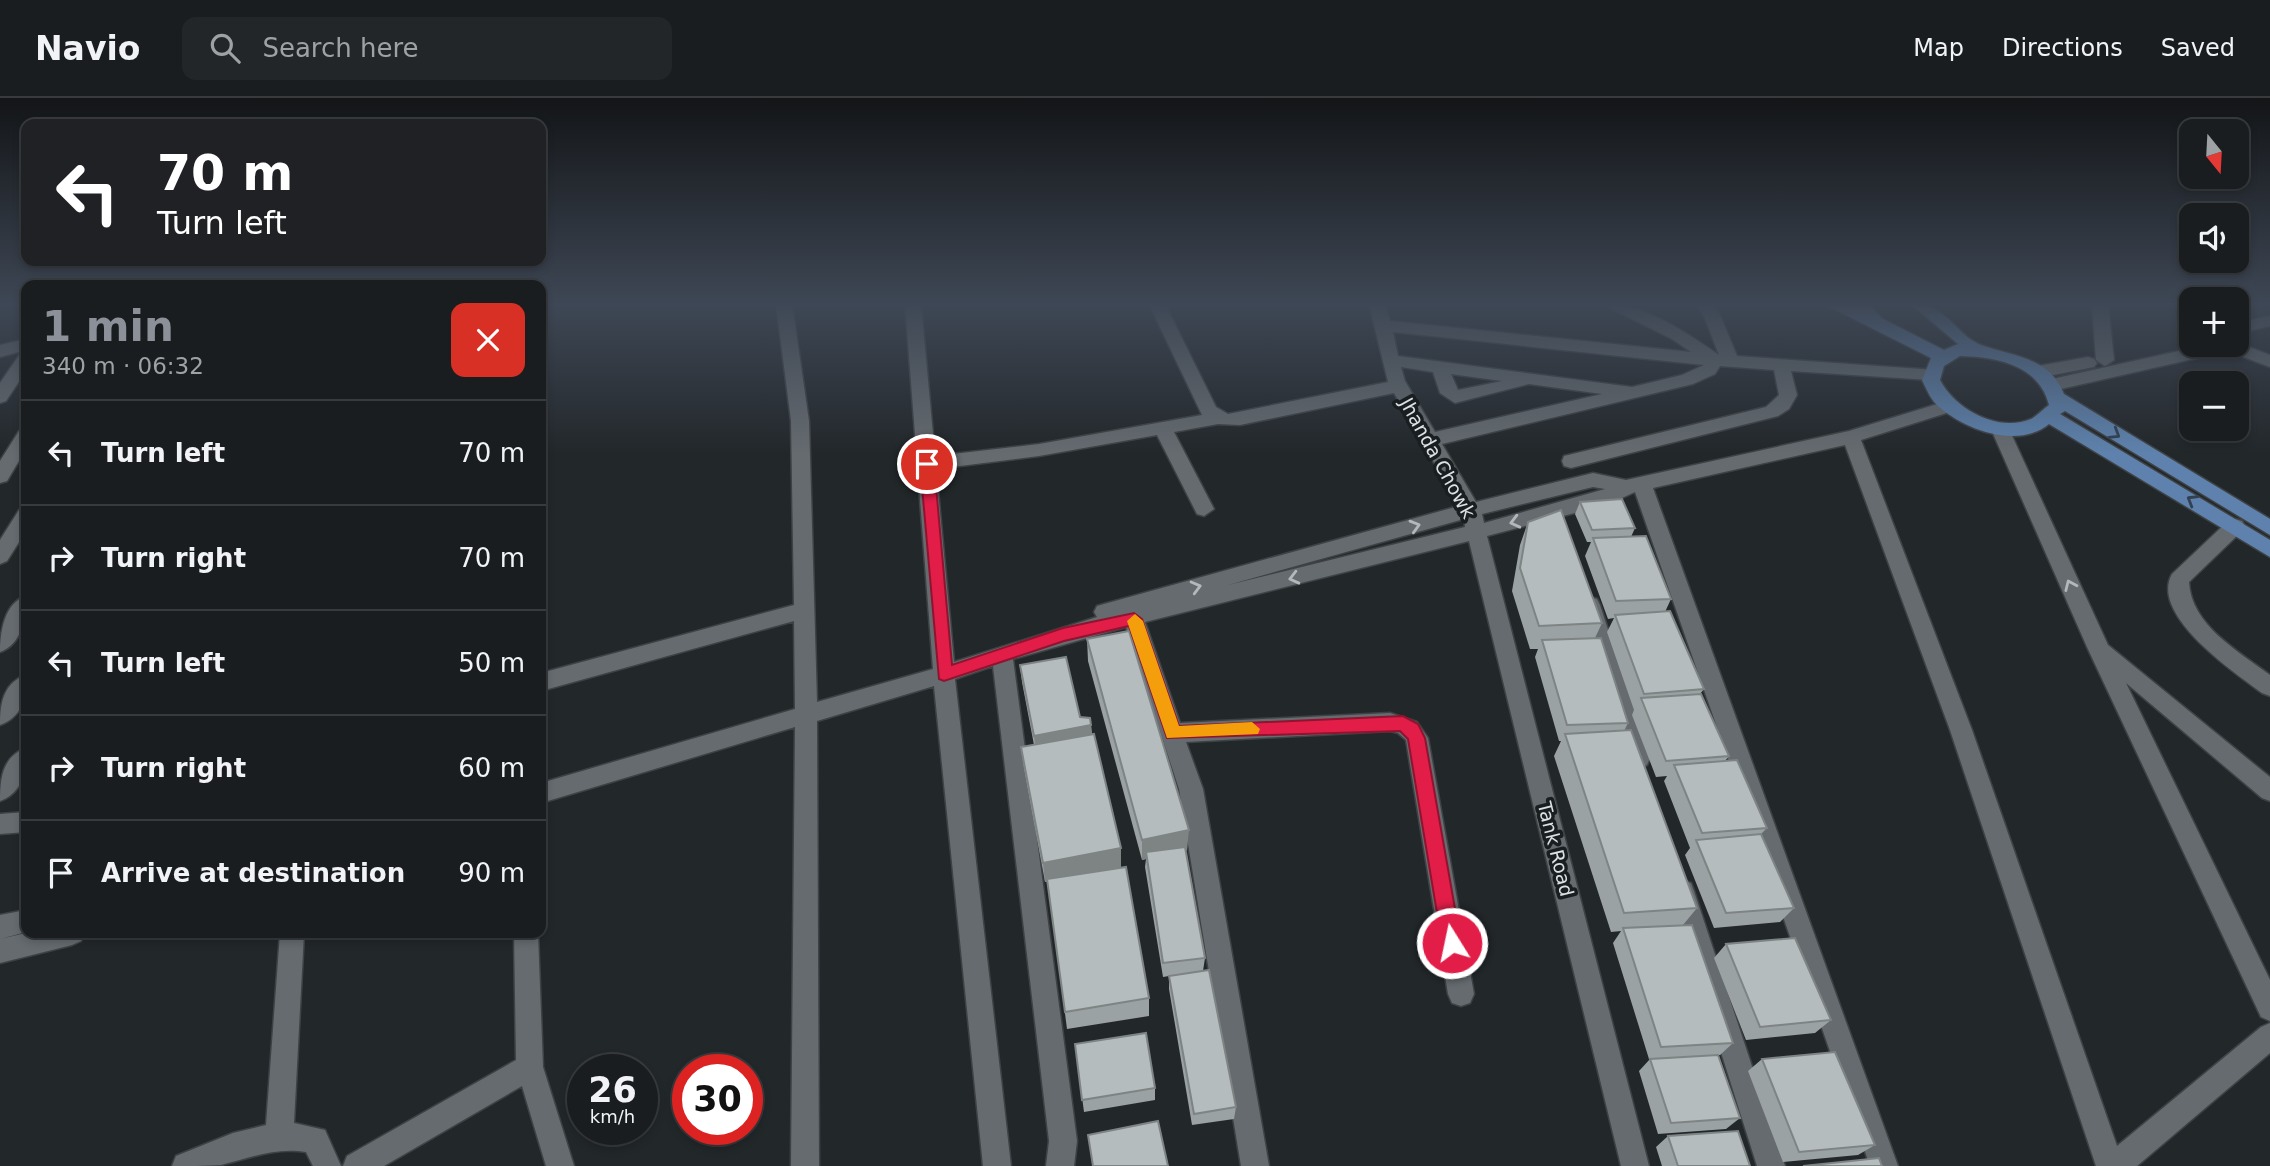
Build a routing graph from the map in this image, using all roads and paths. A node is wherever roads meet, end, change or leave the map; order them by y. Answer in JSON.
{"nodes":[{"id":1,"x":791,"y":354,"type":"edge"},
{"id":2,"x":917,"y":354,"type":"edge"},
{"id":3,"x":1181,"y":354,"type":"edge"},
{"id":4,"x":1388,"y":354,"type":"edge"},
{"id":5,"x":1660,"y":354,"type":"edge"},
{"id":6,"x":1711,"y":354,"type":"edge"},
{"id":7,"x":1721,"y":354,"type":"edge"},
{"id":8,"x":1937,"y":354,"type":"edge"},
{"id":9,"x":1946,"y":354,"type":"edge"},
{"id":10,"x":1997,"y":354,"type":"edge"},
{"id":11,"x":2104,"y":354,"type":"edge"},
{"id":12,"x":2133,"y":354,"type":"edge"},
{"id":13,"x":2252,"y":354,"type":"edge"},
{"id":14,"x":1941,"y":356,"type":"junction"},
{"id":15,"x":2184,"y":357,"type":"edge"},
{"id":16,"x":1389,"y":360,"type":"junction"},
{"id":17,"x":1722,"y":360,"type":"junction"},
{"id":18,"x":2105,"y":360,"type":"junction"},
{"id":19,"x":2270,"y":361,"type":"edge"},
{"id":20,"x":1781,"y":363,"type":"junction"},
{"id":21,"x":21,"y":366,"type":"edge"},
{"id":22,"x":1441,"y":368,"type":"junction"},
{"id":23,"x":2038,"y":372,"type":"junction"},
{"id":24,"x":1930,"y":374,"type":"junction"},
{"id":25,"x":1534,"y":379,"type":"junction"},
{"id":26,"x":1399,"y":386,"type":"junction"},
{"id":27,"x":2055,"y":391,"type":"junction"},
{"id":28,"x":1637,"y":392,"type":"junction"},
{"id":29,"x":0,"y":397,"type":"edge"},
{"id":30,"x":1947,"y":407,"type":"junction"},
{"id":31,"x":2050,"y":417,"type":"junction"},
{"id":32,"x":1218,"y":418,"type":"junction"},
{"id":33,"x":1163,"y":429,"type":"junction"},
{"id":34,"x":2000,"y":429,"type":"junction"},
{"id":35,"x":1851,"y":437,"type":"junction"},
{"id":36,"x":1430,"y":440,"type":"junction"},
{"id":37,"x":21,"y":443,"type":"edge"},
{"id":38,"x":1571,"y":461,"type":"dead end"},
{"id":39,"x":927,"y":464,"type":"junction"},
{"id":40,"x":0,"y":476,"type":"edge"},
{"id":41,"x":1634,"y":485,"type":"junction"},
{"id":42,"x":1204,"y":509,"type":"dead end"},
{"id":43,"x":1560,"y":511,"type":"junction"},
{"id":44,"x":1474,"y":521,"type":"junction"},
{"id":45,"x":21,"y":523,"type":"edge"},
{"id":46,"x":2235,"y":526,"type":"junction"},
{"id":47,"x":2270,"y":528,"type":"edge"},
{"id":48,"x":1568,"y":537,"type":"edge"},
{"id":49,"x":2270,"y":550,"type":"edge"},
{"id":50,"x":0,"y":556,"type":"edge"},
{"id":51,"x":1581,"y":576,"type":"edge"},
{"id":52,"x":805,"y":610,"type":"junction"},
{"id":53,"x":21,"y":612,"type":"edge"},
{"id":54,"x":1134,"y":619,"type":"junction"},
{"id":55,"x":1063,"y":634,"type":"junction"},
{"id":56,"x":0,"y":644,"type":"edge"},
{"id":57,"x":2098,"y":647,"type":"junction"},
{"id":58,"x":1002,"y":654,"type":"junction"},
{"id":59,"x":944,"y":674,"type":"junction"},
{"id":60,"x":546,"y":681,"type":"edge"},
{"id":61,"x":2270,"y":687,"type":"edge"},
{"id":62,"x":21,"y":690,"type":"edge"},
{"id":63,"x":805,"y":715,"type":"junction"},
{"id":64,"x":0,"y":716,"type":"edge"},
{"id":65,"x":1173,"y":733,"type":"junction"},
{"id":66,"x":21,"y":764,"type":"edge"},
{"id":67,"x":1648,"y":786,"type":"edge"},
{"id":68,"x":0,"y":791,"type":"edge"},
{"id":69,"x":2270,"y":791,"type":"edge"},
{"id":70,"x":546,"y":794,"type":"edge"},
{"id":71,"x":21,"y":822,"type":"edge"},
{"id":72,"x":0,"y":824,"type":"edge"},
{"id":73,"x":1674,"y":865,"type":"edge"},
{"id":74,"x":21,"y":922,"type":"edge"},
{"id":75,"x":0,"y":927,"type":"edge"},
{"id":76,"x":52,"y":938,"type":"edge"},
{"id":77,"x":292,"y":938,"type":"edge"},
{"id":78,"x":526,"y":938,"type":"edge"},
{"id":79,"x":0,"y":951,"type":"edge"},
{"id":80,"x":1461,"y":994,"type":"dead end"},
{"id":81,"x":2270,"y":1008,"type":"edge"},
{"id":82,"x":2270,"y":1036,"type":"edge"},
{"id":83,"x":530,"y":1067,"type":"junction"},
{"id":84,"x":279,"y":1136,"type":"junction"},
{"id":85,"x":186,"y":1166,"type":"edge"},
{"id":86,"x":327,"y":1166,"type":"edge"},
{"id":87,"x":357,"y":1166,"type":"edge"},
{"id":88,"x":559,"y":1166,"type":"edge"},
{"id":89,"x":805,"y":1166,"type":"edge"},
{"id":90,"x":997,"y":1166,"type":"edge"},
{"id":91,"x":1060,"y":1166,"type":"edge"},
{"id":92,"x":1255,"y":1166,"type":"edge"},
{"id":93,"x":1635,"y":1166,"type":"edge"},
{"id":94,"x":1771,"y":1166,"type":"edge"},
{"id":95,"x":1884,"y":1166,"type":"edge"},
{"id":96,"x":2113,"y":1166,"type":"edge"}],
"edges":[{"from":1,"to":52,"type":"street"},
{"from":2,"to":39,"type":"street"},
{"from":3,"to":32,"type":"street"},
{"from":4,"to":16,"type":"street","name":"Jhanda Chowk"},
{"from":5,"to":17,"type":"street"},
{"from":6,"to":17,"type":"street"},
{"from":7,"to":17,"type":"street"},
{"from":8,"to":14,"type":"main road"},
{"from":9,"to":14,"type":"main road"},
{"from":10,"to":23,"type":"main road"},
{"from":11,"to":18,"type":"street"},
{"from":12,"to":18,"type":"street"},
{"from":13,"to":19,"type":"street"},
{"from":14,"to":24,"type":"main road"},
{"from":15,"to":27,"type":"street"},
{"from":16,"to":22,"type":"street"},
{"from":16,"to":26,"type":"street","name":"Jhanda Chowk"},
{"from":17,"to":20,"type":"street"},
{"from":17,"to":28,"type":"street"},
{"from":18,"to":23,"type":"street"},
{"from":20,"to":24,"type":"street"},
{"from":20,"to":38,"type":"street"},
{"from":21,"to":29,"type":"street"},
{"from":22,"to":25,"type":"street"},
{"from":22,"to":25,"type":"street"},
{"from":23,"to":27,"type":"main road"},
{"from":24,"to":30,"type":"main road"},
{"from":25,"to":28,"type":"street"},
{"from":26,"to":32,"type":"street"},
{"from":26,"to":36,"type":"street","name":"Jhanda Chowk"},
{"from":27,"to":31,"type":"main road"},
{"from":27,"to":47,"type":"main road","one_way":true},
{"from":28,"to":36,"type":"street"},
{"from":30,"to":34,"type":"main road"},
{"from":30,"to":35,"type":"street"},
{"from":31,"to":34,"type":"main road"},
{"from":46,"to":31,"type":"main road","one_way":true},
{"from":32,"to":33,"type":"street"},
{"from":33,"to":39,"type":"street"},
{"from":33,"to":42,"type":"street"},
{"from":57,"to":34,"type":"street","one_way":true},
{"from":35,"to":41,"type":"street"},
{"from":35,"to":96,"type":"street"},
{"from":36,"to":44,"type":"street","name":"Jhanda Chowk"},
{"from":37,"to":40,"type":"street"},
{"from":39,"to":59,"type":"street"},
{"from":41,"to":43,"type":"street"},
{"from":41,"to":44,"type":"street"},
{"from":41,"to":95,"type":"street"},
{"from":43,"to":44,"type":"street","one_way":true},
{"from":43,"to":48,"type":"street"},
{"from":44,"to":54,"type":"street","one_way":true},
{"from":55,"to":44,"type":"street","one_way":true},
{"from":44,"to":93,"type":"street","name":"Tank Road"},
{"from":45,"to":50,"type":"street"},
{"from":46,"to":49,"type":"main road"},
{"from":46,"to":61,"type":"street"},
{"from":51,"to":67,"type":"street"},
{"from":52,"to":60,"type":"street"},
{"from":52,"to":63,"type":"street"},
{"from":53,"to":56,"type":"street"},
{"from":54,"to":55,"type":"street"},
{"from":54,"to":65,"type":"street"},
{"from":55,"to":58,"type":"street"},
{"from":57,"to":69,"type":"street"},
{"from":57,"to":81,"type":"street"},
{"from":58,"to":59,"type":"street"},
{"from":58,"to":91,"type":"street"},
{"from":59,"to":63,"type":"street"},
{"from":59,"to":90,"type":"street"},
{"from":62,"to":64,"type":"street"},
{"from":63,"to":70,"type":"street"},
{"from":63,"to":89,"type":"street"},
{"from":65,"to":80,"type":"street"},
{"from":65,"to":92,"type":"street"},
{"from":66,"to":68,"type":"street"},
{"from":71,"to":72,"type":"street"},
{"from":73,"to":94,"type":"street"},
{"from":74,"to":75,"type":"street"},
{"from":76,"to":79,"type":"street"},
{"from":77,"to":84,"type":"street"},
{"from":78,"to":83,"type":"street"},
{"from":82,"to":96,"type":"street"},
{"from":83,"to":87,"type":"street"},
{"from":83,"to":88,"type":"street"},
{"from":84,"to":85,"type":"street"},
{"from":84,"to":86,"type":"street"}]}
